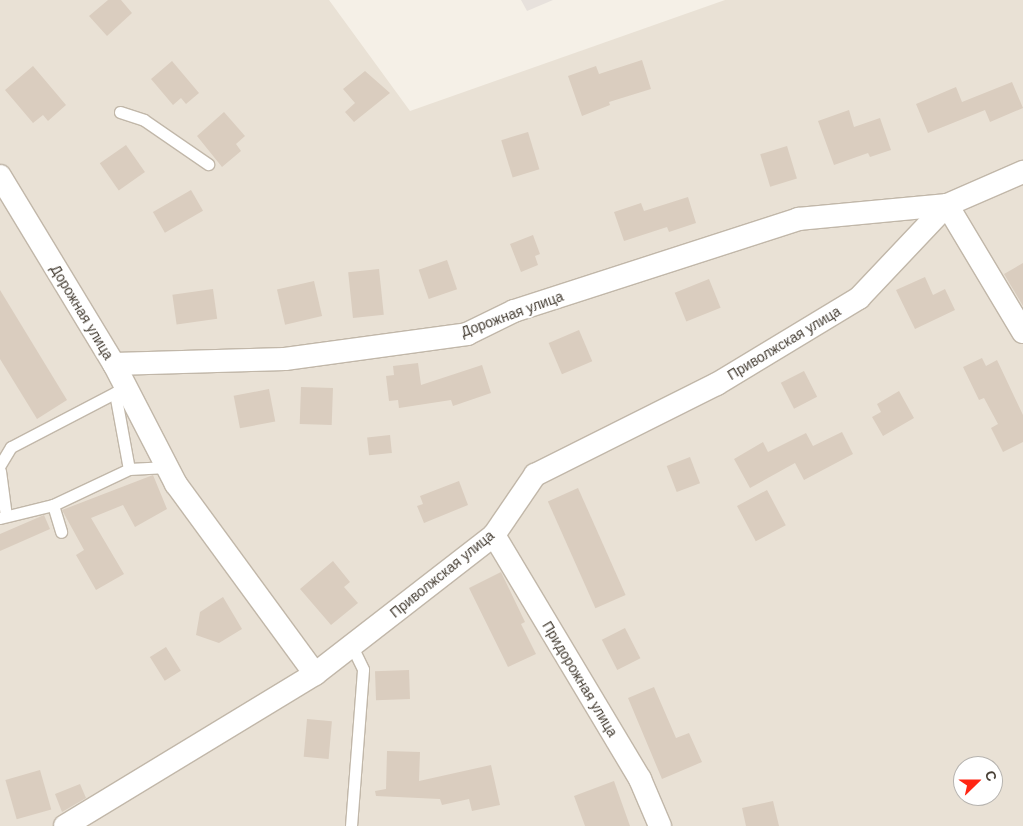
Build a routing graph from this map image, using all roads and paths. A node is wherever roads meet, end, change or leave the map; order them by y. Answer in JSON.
{"nodes":[{"id":1,"x":120,"y":112,"type":"dead end"},
{"id":2,"x":208,"y":164,"type":"dead end"},
{"id":3,"x":1023,"y":172,"type":"edge"},
{"id":4,"x":0,"y":176,"type":"edge"},
{"id":5,"x":947,"y":206,"type":"junction"},
{"id":6,"x":1023,"y":332,"type":"edge"},
{"id":7,"x":114,"y":364,"type":"junction"},
{"id":8,"x":121,"y":390,"type":"junction"},
{"id":9,"x":0,"y":465,"type":"edge"},
{"id":10,"x":167,"y":466,"type":"junction"},
{"id":11,"x":129,"y":468,"type":"junction"},
{"id":12,"x":0,"y":471,"type":"edge"},
{"id":13,"x":52,"y":505,"type":"junction"},
{"id":14,"x":3,"y":517,"type":"edge"},
{"id":15,"x":61,"y":532,"type":"dead end"},
{"id":16,"x":494,"y":535,"type":"junction"},
{"id":17,"x":352,"y":646,"type":"junction"},
{"id":18,"x":315,"y":674,"type":"junction"},
{"id":19,"x":65,"y":826,"type":"edge"},
{"id":20,"x":351,"y":826,"type":"edge"},
{"id":21,"x":660,"y":826,"type":"edge"}],
"edges":[{"from":1,"to":2,"type":"lane"},
{"from":3,"to":5,"type":"street","name":"Дорожная улица"},
{"from":4,"to":7,"type":"street","name":"Дорожная улица"},
{"from":5,"to":6,"type":"street"},
{"from":5,"to":7,"type":"street","name":"Дорожная улица"},
{"from":5,"to":16,"type":"street","name":"Приволжская улица"},
{"from":7,"to":8,"type":"street"},
{"from":8,"to":9,"type":"lane"},
{"from":8,"to":10,"type":"street"},
{"from":8,"to":11,"type":"lane"},
{"from":10,"to":11,"type":"lane"},
{"from":10,"to":18,"type":"street"},
{"from":11,"to":13,"type":"lane"},
{"from":12,"to":14,"type":"lane"},
{"from":13,"to":14,"type":"lane"},
{"from":13,"to":15,"type":"lane"},
{"from":16,"to":17,"type":"street","name":"Приволжская улица"},
{"from":16,"to":21,"type":"street","name":"Придорожная улица"},
{"from":17,"to":18,"type":"street","name":"Приволжская улица"},
{"from":17,"to":20,"type":"lane"},
{"from":18,"to":19,"type":"street","name":"Приволжская улица"}]}
